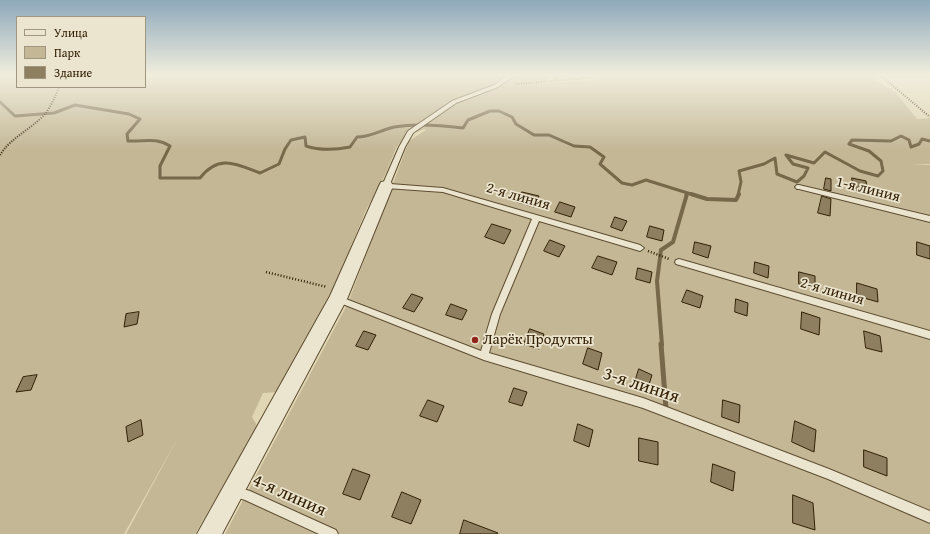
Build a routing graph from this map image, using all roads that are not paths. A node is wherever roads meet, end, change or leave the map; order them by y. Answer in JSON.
{"nodes":[{"id":1,"x":459,"y":100,"type":"edge"},
{"id":2,"x":386,"y":186,"type":"junction"},
{"id":3,"x":799,"y":187,"type":"dead end"},
{"id":4,"x":537,"y":217,"type":"junction"},
{"id":5,"x":930,"y":219,"type":"edge"},
{"id":6,"x":640,"y":248,"type":"dead end"},
{"id":7,"x":679,"y":262,"type":"dead end"},
{"id":8,"x":339,"y":295,"type":"junction"},
{"id":9,"x":930,"y":335,"type":"edge"},
{"id":10,"x":484,"y":356,"type":"junction"},
{"id":11,"x":232,"y":491,"type":"junction"},
{"id":12,"x":930,"y":517,"type":"edge"},
{"id":13,"x":209,"y":534,"type":"edge"},
{"id":14,"x":332,"y":534,"type":"edge"}],
"edges":[{"from":1,"to":2,"type":"lane"},
{"from":2,"to":4,"type":"lane","name":"2-я линия"},
{"from":2,"to":8,"type":"street"},
{"from":3,"to":5,"type":"lane","name":"1-я линия"},
{"from":4,"to":6,"type":"lane","name":"2-я линия"},
{"from":4,"to":10,"type":"lane"},
{"from":7,"to":9,"type":"lane","name":"2-я линия"},
{"from":8,"to":10,"type":"lane","name":"3-я линия"},
{"from":8,"to":11,"type":"street"},
{"from":10,"to":12,"type":"lane","name":"3-я линия"},
{"from":11,"to":13,"type":"street"},
{"from":11,"to":14,"type":"lane","name":"4-я линия"}]}
